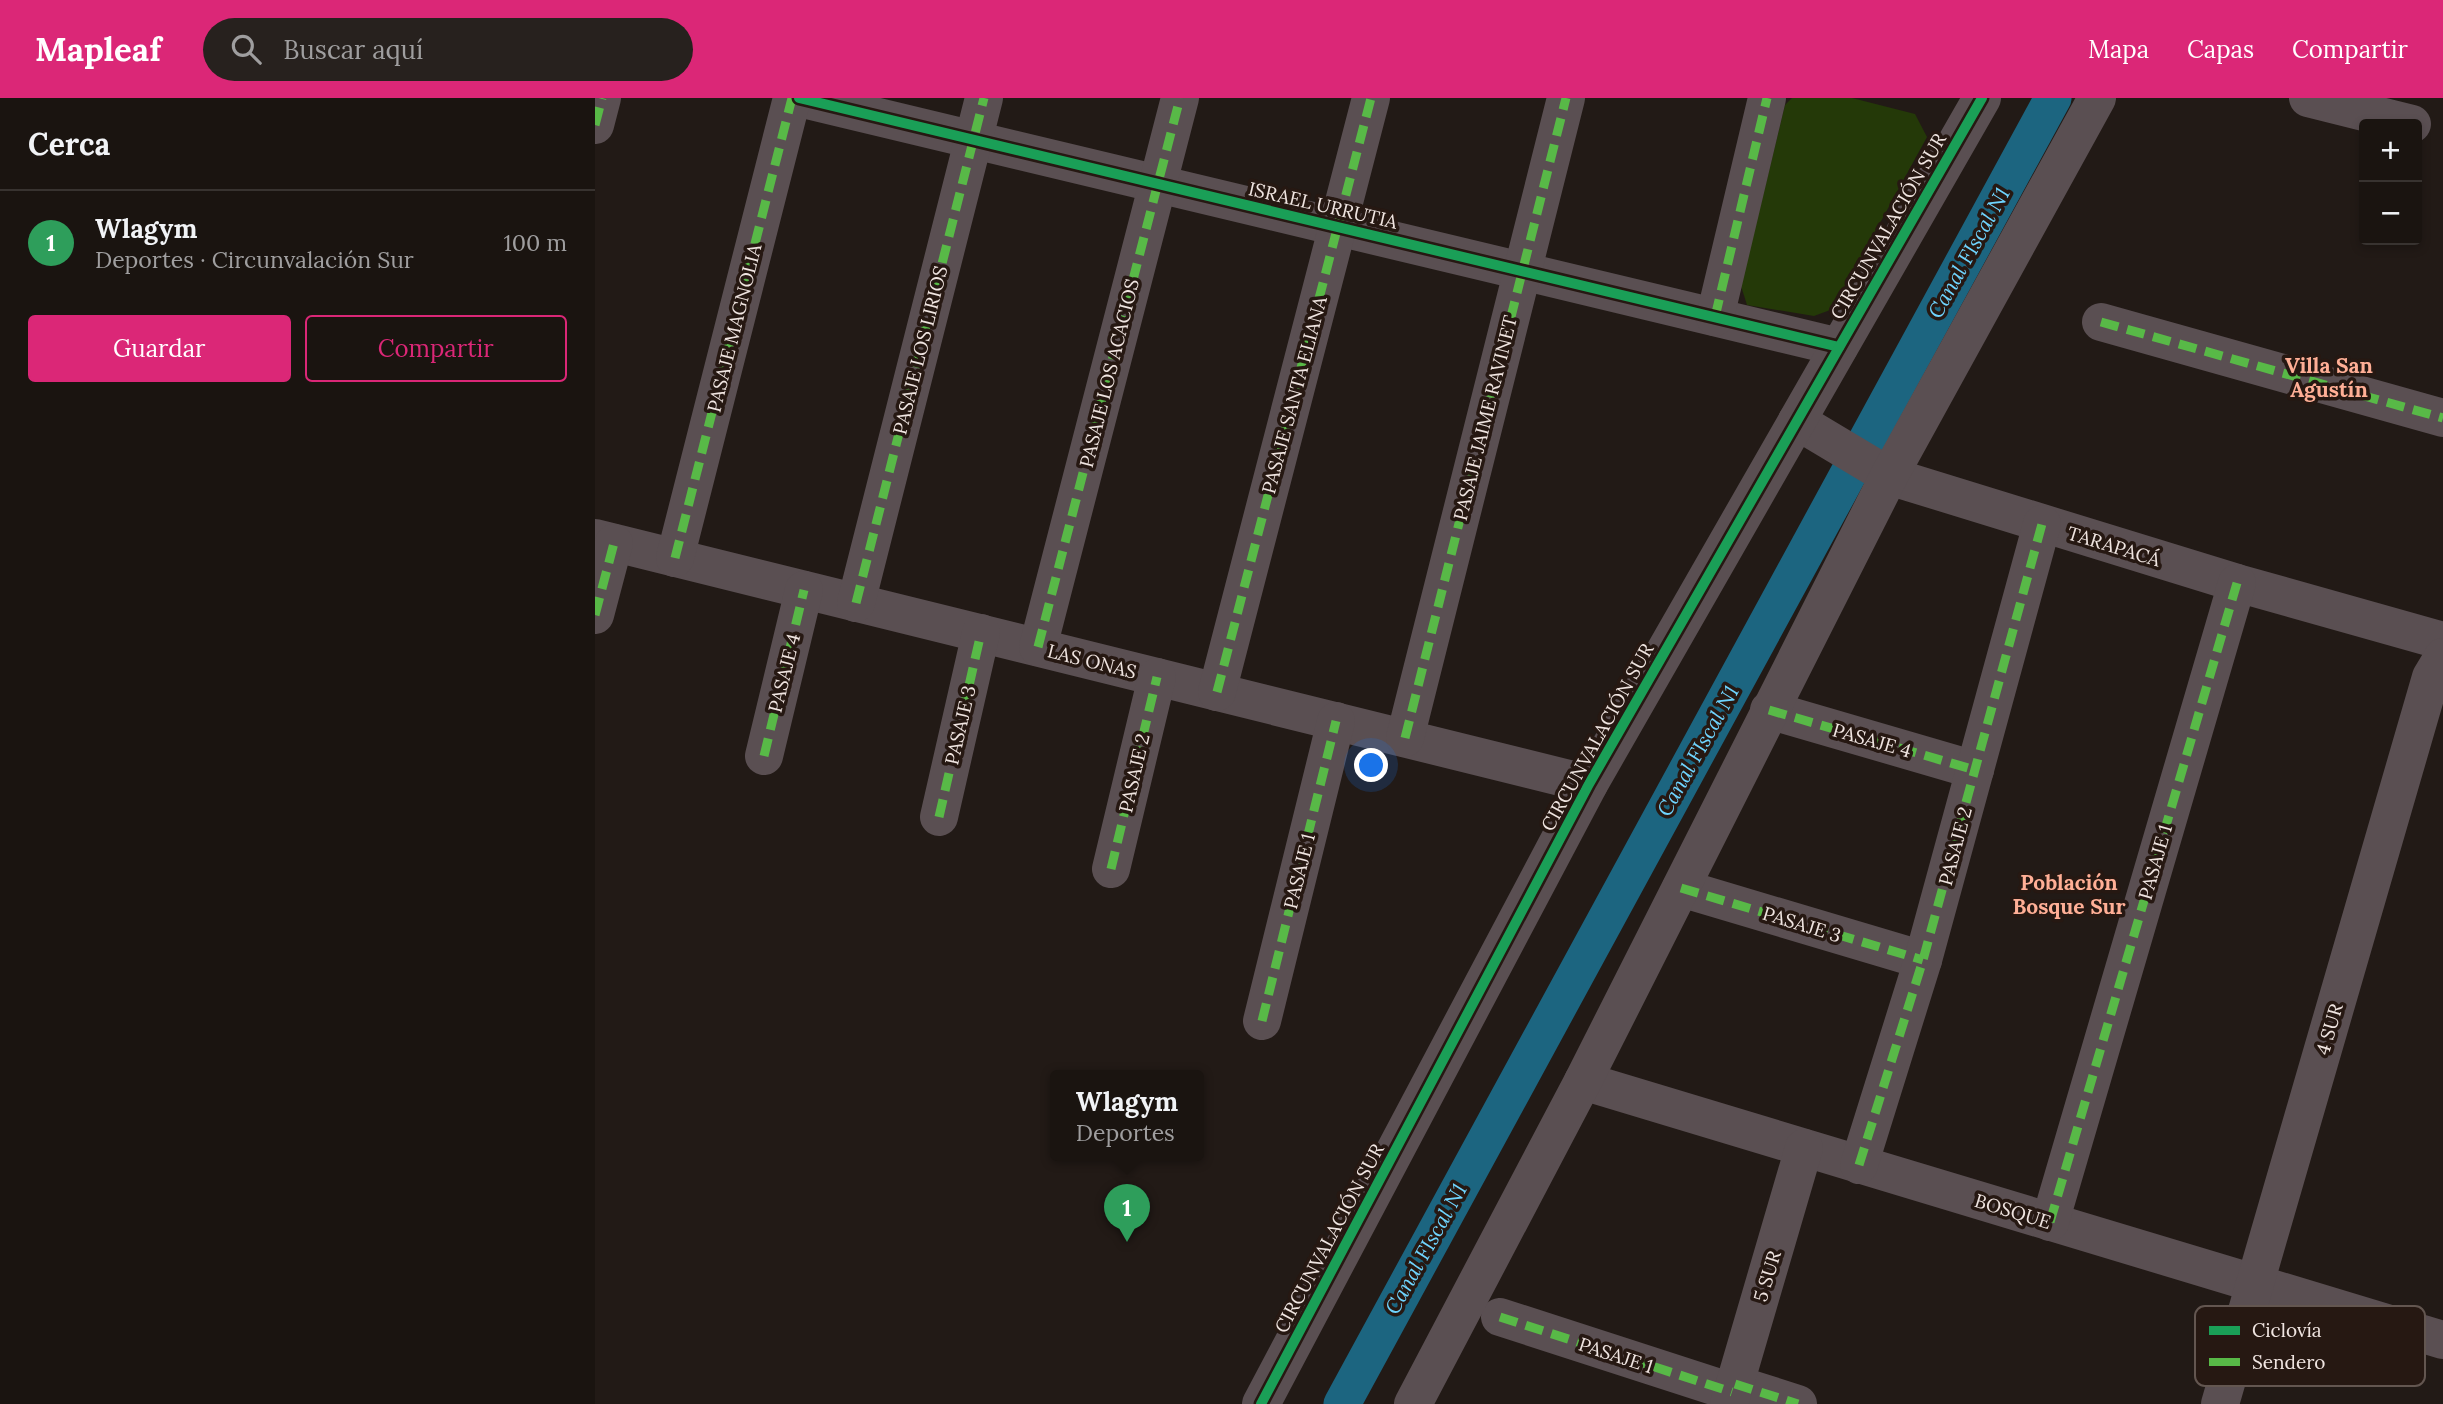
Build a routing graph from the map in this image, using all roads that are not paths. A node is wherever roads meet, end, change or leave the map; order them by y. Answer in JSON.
{"nodes":[{"id":1,"x":602,"y":98,"type":"edge"},
{"id":2,"x":793,"y":98,"type":"edge"},
{"id":3,"x":799,"y":98,"type":"edge"},
{"id":4,"x":984,"y":98,"type":"edge"},
{"id":5,"x":1180,"y":98,"type":"edge"},
{"id":6,"x":1371,"y":98,"type":"edge"},
{"id":7,"x":1566,"y":98,"type":"edge"},
{"id":8,"x":1767,"y":98,"type":"edge"},
{"id":9,"x":2097,"y":98,"type":"edge"},
{"id":10,"x":2308,"y":98,"type":"edge"},
{"id":11,"x":1974,"y":99,"type":"edge"},
{"id":12,"x":2391,"y":119,"type":"edge"},
{"id":13,"x":595,"y":125,"type":"edge"},
{"id":14,"x":2422,"y":127,"type":"edge"},
{"id":15,"x":2443,"y":132,"type":"edge"},
{"id":16,"x":974,"y":140,"type":"junction"},
{"id":17,"x":1158,"y":184,"type":"junction"},
{"id":18,"x":1338,"y":227,"type":"junction"},
{"id":19,"x":1523,"y":271,"type":"junction"},
{"id":20,"x":1715,"y":317,"type":"junction"},
{"id":21,"x":2101,"y":322,"type":"dead end"},
{"id":22,"x":1839,"y":347,"type":"junction"},
{"id":23,"x":2443,"y":418,"type":"edge"},
{"id":24,"x":1804,"y":425,"type":"junction"},
{"id":25,"x":1880,"y":470,"type":"junction"},
{"id":26,"x":2042,"y":524,"type":"junction"},
{"id":27,"x":605,"y":540,"type":"edge"},
{"id":28,"x":675,"y":558,"type":"junction"},
{"id":29,"x":2237,"y":583,"type":"junction"},
{"id":30,"x":804,"y":590,"type":"junction"},
{"id":31,"x":856,"y":603,"type":"junction"},
{"id":32,"x":595,"y":615,"type":"edge"},
{"id":33,"x":981,"y":633,"type":"junction"},
{"id":34,"x":2443,"y":641,"type":"edge"},
{"id":35,"x":1038,"y":647,"type":"junction"},
{"id":36,"x":2443,"y":657,"type":"edge"},
{"id":37,"x":1157,"y":677,"type":"junction"},
{"id":38,"x":1217,"y":692,"type":"junction"},
{"id":39,"x":1769,"y":710,"type":"junction"},
{"id":40,"x":1336,"y":721,"type":"junction"},
{"id":41,"x":1405,"y":738,"type":"junction"},
{"id":42,"x":764,"y":756,"type":"dead end"},
{"id":43,"x":1975,"y":770,"type":"junction"},
{"id":44,"x":1589,"y":783,"type":"junction"},
{"id":45,"x":939,"y":817,"type":"dead end"},
{"id":46,"x":1111,"y":869,"type":"dead end"},
{"id":47,"x":1681,"y":888,"type":"junction"},
{"id":48,"x":1923,"y":960,"type":"junction"},
{"id":49,"x":1262,"y":1021,"type":"dead end"},
{"id":50,"x":1583,"y":1082,"type":"junction"},
{"id":51,"x":1804,"y":1148,"type":"junction"},
{"id":52,"x":1859,"y":1165,"type":"junction"},
{"id":53,"x":2050,"y":1222,"type":"junction"},
{"id":54,"x":2255,"y":1284,"type":"junction"},
{"id":55,"x":2249,"y":1306,"type":"edge"},
{"id":56,"x":2329,"y":1306,"type":"edge"},
{"id":57,"x":1500,"y":1317,"type":"dead end"},
{"id":58,"x":2425,"y":1335,"type":"edge"},
{"id":59,"x":2443,"y":1340,"type":"edge"},
{"id":60,"x":2225,"y":1386,"type":"edge"},
{"id":61,"x":1732,"y":1393,"type":"edge"},
{"id":62,"x":1261,"y":1404,"type":"edge"},
{"id":63,"x":1413,"y":1404,"type":"edge"},
{"id":64,"x":1798,"y":1404,"type":"edge"},
{"id":65,"x":2220,"y":1404,"type":"edge"}],
"edges":[{"from":1,"to":13,"type":"street"},
{"from":2,"to":28,"type":"street","name":"PASAJE MAGNOLIA"},
{"from":3,"to":16,"type":"street","name":"ISRAEL URRUTIA"},
{"from":4,"to":16,"type":"street","name":"PASAJE LOS LIRIOS"},
{"from":5,"to":17,"type":"street","name":"PASAJE LOS ACACIOS"},
{"from":6,"to":18,"type":"street","name":"PASAJE SANTA ELIANA"},
{"from":7,"to":19,"type":"street","name":"PASAJE JAIME RAVINET"},
{"from":8,"to":20,"type":"street"},
{"from":9,"to":25,"type":"street"},
{"from":10,"to":12,"type":"street"},
{"from":11,"to":22,"type":"street","name":"CIRCUNVALACIÓN SUR"},
{"from":14,"to":15,"type":"street"},
{"from":16,"to":17,"type":"street","name":"ISRAEL URRUTIA"},
{"from":16,"to":31,"type":"street","name":"PASAJE LOS LIRIOS"},
{"from":17,"to":18,"type":"street","name":"ISRAEL URRUTIA"},
{"from":17,"to":35,"type":"street","name":"PASAJE LOS ACACIOS"},
{"from":18,"to":19,"type":"street","name":"ISRAEL URRUTIA"},
{"from":18,"to":38,"type":"street","name":"PASAJE SANTA ELIANA"},
{"from":19,"to":20,"type":"street","name":"ISRAEL URRUTIA"},
{"from":19,"to":41,"type":"street","name":"PASAJE JAIME RAVINET"},
{"from":20,"to":22,"type":"street","name":"ISRAEL URRUTIA"},
{"from":21,"to":23,"type":"street"},
{"from":22,"to":24,"type":"street","name":"CIRCUNVALACIÓN SUR"},
{"from":24,"to":25,"type":"street","name":"TARAPACÁ"},
{"from":24,"to":44,"type":"street","name":"CIRCUNVALACIÓN SUR"},
{"from":25,"to":26,"type":"street","name":"TARAPACÁ"},
{"from":25,"to":39,"type":"street"},
{"from":26,"to":29,"type":"street","name":"TARAPACÁ"},
{"from":26,"to":43,"type":"street","name":"PASAJE 2"},
{"from":27,"to":28,"type":"street","name":"LAS ONAS"},
{"from":27,"to":32,"type":"street"},
{"from":28,"to":30,"type":"street","name":"LAS ONAS"},
{"from":29,"to":34,"type":"street","name":"TARAPACÁ"},
{"from":29,"to":53,"type":"street","name":"PASAJE 1"},
{"from":30,"to":31,"type":"street","name":"LAS ONAS"},
{"from":30,"to":42,"type":"street","name":"PASAJE 4"},
{"from":31,"to":33,"type":"street","name":"LAS ONAS"},
{"from":33,"to":35,"type":"street","name":"LAS ONAS"},
{"from":33,"to":45,"type":"street","name":"PASAJE 3"},
{"from":35,"to":37,"type":"street","name":"LAS ONAS"},
{"from":36,"to":54,"type":"street","name":"4 SUR"},
{"from":37,"to":38,"type":"street","name":"LAS ONAS"},
{"from":37,"to":46,"type":"street","name":"PASAJE 2"},
{"from":38,"to":40,"type":"street","name":"LAS ONAS"},
{"from":39,"to":43,"type":"street","name":"PASAJE 4"},
{"from":39,"to":47,"type":"street"},
{"from":40,"to":41,"type":"street","name":"LAS ONAS"},
{"from":40,"to":49,"type":"street","name":"PASAJE 1"},
{"from":41,"to":44,"type":"street","name":"LAS ONAS"},
{"from":43,"to":48,"type":"street","name":"PASAJE 2"},
{"from":44,"to":62,"type":"street","name":"CIRCUNVALACIÓN SUR"},
{"from":47,"to":48,"type":"street","name":"PASAJE 3"},
{"from":47,"to":50,"type":"street"},
{"from":48,"to":52,"type":"street","name":"PASAJE 2"},
{"from":50,"to":51,"type":"street","name":"BOSQUE"},
{"from":50,"to":63,"type":"street"},
{"from":51,"to":52,"type":"street","name":"BOSQUE"},
{"from":51,"to":61,"type":"street","name":"5 SUR"},
{"from":52,"to":53,"type":"street","name":"BOSQUE"},
{"from":53,"to":54,"type":"street","name":"BOSQUE"},
{"from":54,"to":55,"type":"street","name":"4 SUR"},
{"from":54,"to":56,"type":"street","name":"BOSQUE"},
{"from":57,"to":61,"type":"street","name":"PASAJE 1"},
{"from":58,"to":59,"type":"street","name":"BOSQUE"},
{"from":60,"to":65,"type":"street","name":"4 SUR"},
{"from":61,"to":64,"type":"street","name":"PASAJE 1"}]}
